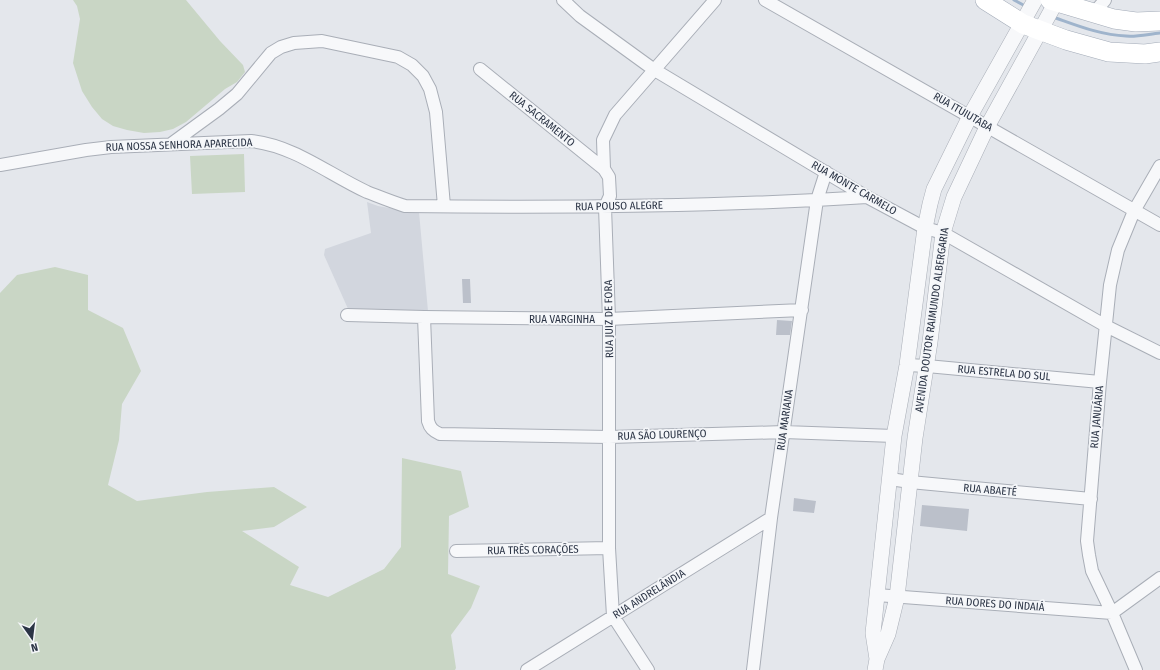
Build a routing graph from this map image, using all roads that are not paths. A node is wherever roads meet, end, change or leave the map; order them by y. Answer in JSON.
{"nodes":[{"id":1,"x":563,"y":0,"type":"edge"},
{"id":2,"x":715,"y":0,"type":"edge"},
{"id":3,"x":766,"y":0,"type":"edge"},
{"id":4,"x":985,"y":0,"type":"edge"},
{"id":5,"x":1035,"y":0,"type":"edge"},
{"id":6,"x":1053,"y":1,"type":"edge"},
{"id":7,"x":1099,"y":7,"type":"edge"},
{"id":8,"x":1160,"y":21,"type":"edge"},
{"id":9,"x":1031,"y":27,"type":"junction"},
{"id":10,"x":1160,"y":52,"type":"edge"},
{"id":11,"x":480,"y":69,"type":"dead end"},
{"id":12,"x":653,"y":69,"type":"junction"},
{"id":13,"x":970,"y":116,"type":"junction"},
{"id":14,"x":987,"y":127,"type":"junction"},
{"id":15,"x":171,"y":144,"type":"junction"},
{"id":16,"x":0,"y":165,"type":"edge"},
{"id":17,"x":1160,"y":166,"type":"edge"},
{"id":18,"x":604,"y":169,"type":"junction"},
{"id":19,"x":826,"y":172,"type":"junction"},
{"id":20,"x":372,"y":194,"type":"joint"},
{"id":21,"x":868,"y":197,"type":"junction"},
{"id":22,"x":817,"y":200,"type":"junction"},
{"id":23,"x":444,"y":206,"type":"junction"},
{"id":24,"x":606,"y":207,"type":"junction"},
{"id":25,"x":1134,"y":211,"type":"junction"},
{"id":26,"x":1160,"y":225,"type":"edge"},
{"id":27,"x":925,"y":228,"type":"junction"},
{"id":28,"x":943,"y":233,"type":"junction"},
{"id":29,"x":802,"y":310,"type":"junction"},
{"id":30,"x":347,"y":315,"type":"dead end"},
{"id":31,"x":424,"y":318,"type":"junction"},
{"id":32,"x":610,"y":319,"type":"junction"},
{"id":33,"x":1106,"y":326,"type":"junction"},
{"id":34,"x":1160,"y":353,"type":"edge"},
{"id":35,"x":907,"y":365,"type":"junction"},
{"id":36,"x":927,"y":366,"type":"junction"},
{"id":37,"x":1100,"y":382,"type":"junction"},
{"id":38,"x":784,"y":432,"type":"junction"},
{"id":39,"x":894,"y":436,"type":"junction"},
{"id":40,"x":609,"y":437,"type":"junction"},
{"id":41,"x":890,"y":479,"type":"junction"},
{"id":42,"x":910,"y":482,"type":"junction"},
{"id":43,"x":1091,"y":499,"type":"junction"},
{"id":44,"x":771,"y":518,"type":"junction"},
{"id":45,"x":609,"y":548,"type":"junction"},
{"id":46,"x":456,"y":551,"type":"dead end"},
{"id":47,"x":1160,"y":578,"type":"edge"},
{"id":48,"x":877,"y":595,"type":"junction"},
{"id":49,"x":897,"y":597,"type":"junction"},
{"id":50,"x":1112,"y":613,"type":"junction"},
{"id":51,"x":613,"y":616,"type":"junction"},
{"id":52,"x":876,"y":665,"type":"edge"},
{"id":53,"x":528,"y":670,"type":"edge"},
{"id":54,"x":648,"y":670,"type":"edge"},
{"id":55,"x":753,"y":670,"type":"edge"},
{"id":56,"x":1136,"y":670,"type":"edge"}],
"edges":[{"from":1,"to":12,"type":"street","name":"RUA MONTE CARMELO"},
{"from":2,"to":12,"type":"street","name":"RUA JUIZ DE FORA"},
{"from":3,"to":13,"type":"street","name":"RUA ITUIUTABA"},
{"from":4,"to":9,"type":"main road"},
{"from":5,"to":9,"type":"street","name":"AVENIDA DOUTOR RAIMUNDO ALBERGARIA"},
{"from":6,"to":7,"type":"main road"},
{"from":6,"to":9,"type":"street","name":"AVENIDA DOUTOR RAIMUNDO ALBERGARIA"},
{"from":7,"to":8,"type":"main road"},
{"from":9,"to":10,"type":"main road"},
{"from":9,"to":13,"type":"street","name":"AVENIDA DOUTOR RAIMUNDO ALBERGARIA"},
{"from":9,"to":14,"type":"street","name":"AVENIDA DOUTOR RAIMUNDO ALBERGARIA"},
{"from":11,"to":18,"type":"street","name":"RUA SACRAMENTO"},
{"from":12,"to":18,"type":"street","name":"RUA JUIZ DE FORA"},
{"from":12,"to":19,"type":"street","name":"RUA MONTE CARMELO"},
{"from":13,"to":14,"type":"street","name":"RUA ITUIUTABA"},
{"from":13,"to":27,"type":"street","name":"AVENIDA DOUTOR RAIMUNDO ALBERGARIA"},
{"from":14,"to":25,"type":"street","name":"RUA ITUIUTABA"},
{"from":14,"to":28,"type":"street","name":"AVENIDA DOUTOR RAIMUNDO ALBERGARIA"},
{"from":15,"to":16,"type":"street","name":"RUA NOSSA SENHORA APARECIDA"},
{"from":15,"to":20,"type":"street","name":"RUA NOSSA SENHORA APARECIDA"},
{"from":15,"to":23,"type":"street"},
{"from":17,"to":25,"type":"street","name":"RUA JANUÁRIA"},
{"from":18,"to":24,"type":"street","name":"RUA JUIZ DE FORA"},
{"from":19,"to":21,"type":"street","name":"RUA MONTE CARMELO"},
{"from":19,"to":22,"type":"street","name":"RUA MARIANA"},
{"from":20,"to":23,"type":"street","name":"RUA POUSO ALEGRE"},
{"from":21,"to":22,"type":"street","name":"RUA POUSO ALEGRE"},
{"from":21,"to":27,"type":"street","name":"RUA MONTE CARMELO"},
{"from":22,"to":24,"type":"street","name":"RUA POUSO ALEGRE"},
{"from":22,"to":29,"type":"street","name":"RUA MARIANA"},
{"from":23,"to":24,"type":"street","name":"RUA POUSO ALEGRE"},
{"from":24,"to":32,"type":"street","name":"RUA JUIZ DE FORA"},
{"from":25,"to":26,"type":"street","name":"RUA ITUIUTABA"},
{"from":25,"to":33,"type":"street","name":"RUA JANUÁRIA"},
{"from":27,"to":28,"type":"street","name":"RUA MONTE CARMELO"},
{"from":27,"to":35,"type":"street","name":"AVENIDA DOUTOR RAIMUNDO ALBERGARIA"},
{"from":28,"to":33,"type":"street","name":"RUA MONTE CARMELO"},
{"from":28,"to":36,"type":"street","name":"AVENIDA DOUTOR RAIMUNDO ALBERGARIA"},
{"from":29,"to":32,"type":"street","name":"RUA VARGINHA"},
{"from":29,"to":38,"type":"street","name":"RUA MARIANA"},
{"from":30,"to":31,"type":"street","name":"RUA VARGINHA"},
{"from":31,"to":32,"type":"street","name":"RUA VARGINHA"},
{"from":31,"to":40,"type":"street","name":"RUA SÃO LOURENÇO"},
{"from":32,"to":40,"type":"street","name":"RUA JUIZ DE FORA"},
{"from":33,"to":34,"type":"street","name":"RUA MONTE CARMELO"},
{"from":33,"to":37,"type":"street","name":"RUA JANUÁRIA"},
{"from":35,"to":36,"type":"street","name":"RUA ESTRELA DO SUL"},
{"from":35,"to":39,"type":"street","name":"AVENIDA DOUTOR RAIMUNDO ALBERGARIA"},
{"from":36,"to":37,"type":"street","name":"RUA ESTRELA DO SUL"},
{"from":36,"to":42,"type":"street","name":"AVENIDA DOUTOR RAIMUNDO ALBERGARIA"},
{"from":37,"to":43,"type":"street","name":"RUA JANUÁRIA"},
{"from":38,"to":39,"type":"street","name":"RUA SÃO LOURENÇO"},
{"from":38,"to":40,"type":"street","name":"RUA SÃO LOURENÇO"},
{"from":38,"to":44,"type":"street","name":"RUA MARIANA"},
{"from":39,"to":41,"type":"street","name":"AVENIDA DOUTOR RAIMUNDO ALBERGARIA"},
{"from":40,"to":45,"type":"street","name":"RUA JUIZ DE FORA"},
{"from":41,"to":42,"type":"street","name":"RUA ABAETÉ"},
{"from":41,"to":48,"type":"street","name":"AVENIDA DOUTOR RAIMUNDO ALBERGARIA"},
{"from":42,"to":43,"type":"street","name":"RUA ABAETÉ"},
{"from":42,"to":49,"type":"street","name":"AVENIDA DOUTOR RAIMUNDO ALBERGARIA"},
{"from":43,"to":50,"type":"street","name":"RUA JANUÁRIA"},
{"from":44,"to":51,"type":"street","name":"RUA ANDRELÂNDIA"},
{"from":44,"to":55,"type":"street","name":"RUA MARIANA"},
{"from":45,"to":46,"type":"street","name":"RUA TRÊS CORAÇÕES"},
{"from":45,"to":51,"type":"street","name":"RUA JUIZ DE FORA"},
{"from":47,"to":50,"type":"street"},
{"from":48,"to":49,"type":"street","name":"RUA DORES DO INDAIÁ"},
{"from":48,"to":52,"type":"street","name":"AVENIDA DOUTOR RAIMUNDO ALBERGARIA"},
{"from":49,"to":50,"type":"street","name":"RUA DORES DO INDAIÁ"},
{"from":49,"to":52,"type":"street","name":"AVENIDA DOUTOR RAIMUNDO ALBERGARIA"},
{"from":50,"to":56,"type":"street","name":"RUA JANUÁRIA"},
{"from":51,"to":53,"type":"street","name":"RUA ANDRELÂNDIA"},
{"from":51,"to":54,"type":"street","name":"RUA JUIZ DE FORA"}]}
